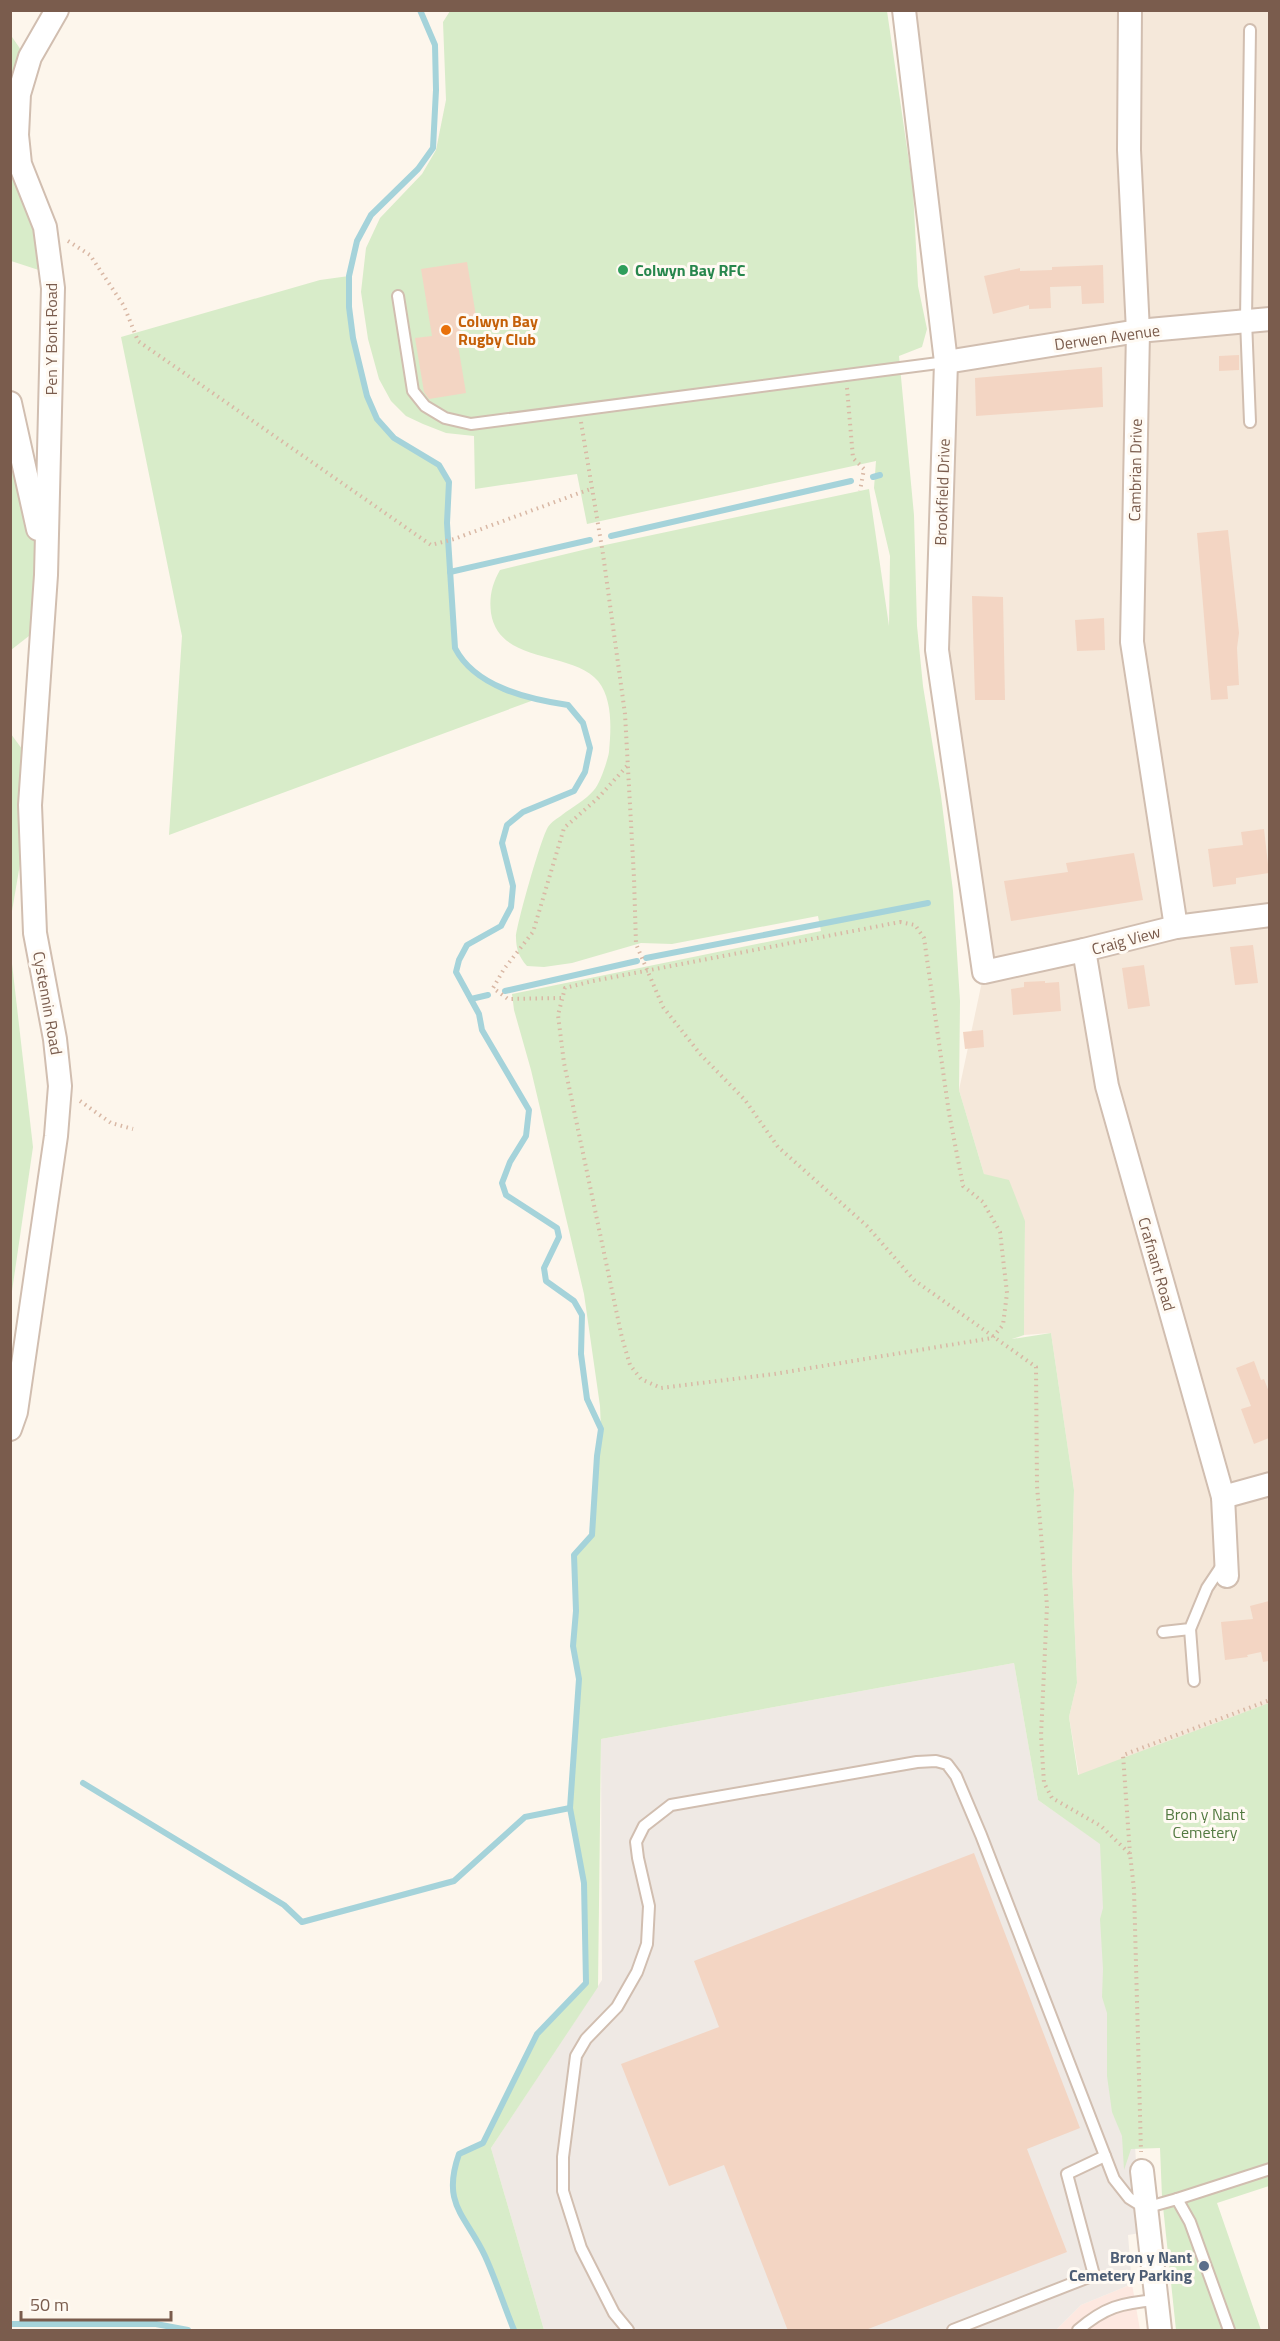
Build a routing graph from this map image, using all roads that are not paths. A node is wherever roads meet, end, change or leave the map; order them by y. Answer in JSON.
{"nodes":[{"id":1,"x":57,"y":10,"type":"edge"},
{"id":2,"x":904,"y":10,"type":"edge"},
{"id":3,"x":1130,"y":10,"type":"edge"},
{"id":4,"x":1250,"y":30,"type":"dead end"},
{"id":5,"x":398,"y":296,"type":"dead end"},
{"id":6,"x":1269,"y":319,"type":"edge"},
{"id":7,"x":1246,"y":321,"type":"junction"},
{"id":8,"x":1138,"y":330,"type":"junction"},
{"id":9,"x":946,"y":362,"type":"junction"},
{"id":10,"x":10,"y":403,"type":"edge"},
{"id":11,"x":1250,"y":422,"type":"dead end"},
{"id":12,"x":46,"y":574,"type":"junction"},
{"id":13,"x":1269,"y":915,"type":"edge"},
{"id":14,"x":1176,"y":927,"type":"junction"},
{"id":15,"x":1084,"y":950,"type":"junction"},
{"id":16,"x":984,"y":972,"type":"joint"},
{"id":17,"x":10,"y":1429,"type":"edge"},
{"id":18,"x":1269,"y":1484,"type":"edge"},
{"id":19,"x":1223,"y":1497,"type":"junction"},
{"id":20,"x":1226,"y":1569,"type":"joint"},
{"id":21,"x":1190,"y":1629,"type":"junction"},
{"id":22,"x":1163,"y":1632,"type":"dead end"},
{"id":23,"x":1194,"y":1681,"type":"dead end"},
{"id":24,"x":1105,"y":2156,"type":"junction"},
{"id":25,"x":1269,"y":2169,"type":"edge"},
{"id":26,"x":1142,"y":2171,"type":"road end"},
{"id":27,"x":1177,"y":2199,"type":"junction"},
{"id":28,"x":1145,"y":2208,"type":"junction"},
{"id":29,"x":1156,"y":2300,"type":"junction"},
{"id":30,"x":628,"y":2331,"type":"edge"},
{"id":31,"x":953,"y":2331,"type":"edge"},
{"id":32,"x":1078,"y":2331,"type":"edge"},
{"id":33,"x":1160,"y":2331,"type":"edge"},
{"id":34,"x":1229,"y":2331,"type":"edge"}],
"edges":[{"from":1,"to":12,"type":"street","name":"Pen Y Bont Road"},
{"from":2,"to":9,"type":"street","name":"Brookfield Drive"},
{"from":3,"to":8,"type":"street","name":"Cambrian Drive"},
{"from":4,"to":7,"type":"lane"},
{"from":5,"to":9,"type":"lane"},
{"from":6,"to":7,"type":"street","name":"Derwen Avenue"},
{"from":7,"to":8,"type":"street","name":"Derwen Avenue"},
{"from":7,"to":11,"type":"lane"},
{"from":8,"to":9,"type":"street","name":"Derwen Avenue"},
{"from":8,"to":14,"type":"street","name":"Cambrian Drive"},
{"from":9,"to":16,"type":"street","name":"Brookfield Drive"},
{"from":10,"to":12,"type":"street"},
{"from":12,"to":17,"type":"street","name":"Cystennin Road"},
{"from":13,"to":14,"type":"street","name":"Craig View"},
{"from":14,"to":15,"type":"street","name":"Craig View"},
{"from":15,"to":16,"type":"street","name":"Craig View"},
{"from":15,"to":19,"type":"street","name":"Crafnant Road"},
{"from":18,"to":19,"type":"street"},
{"from":19,"to":20,"type":"street","name":"Crafnant Road"},
{"from":20,"to":21,"type":"lane"},
{"from":21,"to":22,"type":"lane"},
{"from":21,"to":23,"type":"lane"},
{"from":24,"to":28,"type":"lane"},
{"from":24,"to":30,"type":"lane"},
{"from":24,"to":31,"type":"lane"},
{"from":25,"to":27,"type":"lane"},
{"from":26,"to":28,"type":"street"},
{"from":27,"to":28,"type":"lane"},
{"from":27,"to":34,"type":"lane"},
{"from":28,"to":29,"type":"street"},
{"from":29,"to":32,"type":"lane"},
{"from":29,"to":33,"type":"street"}]}
